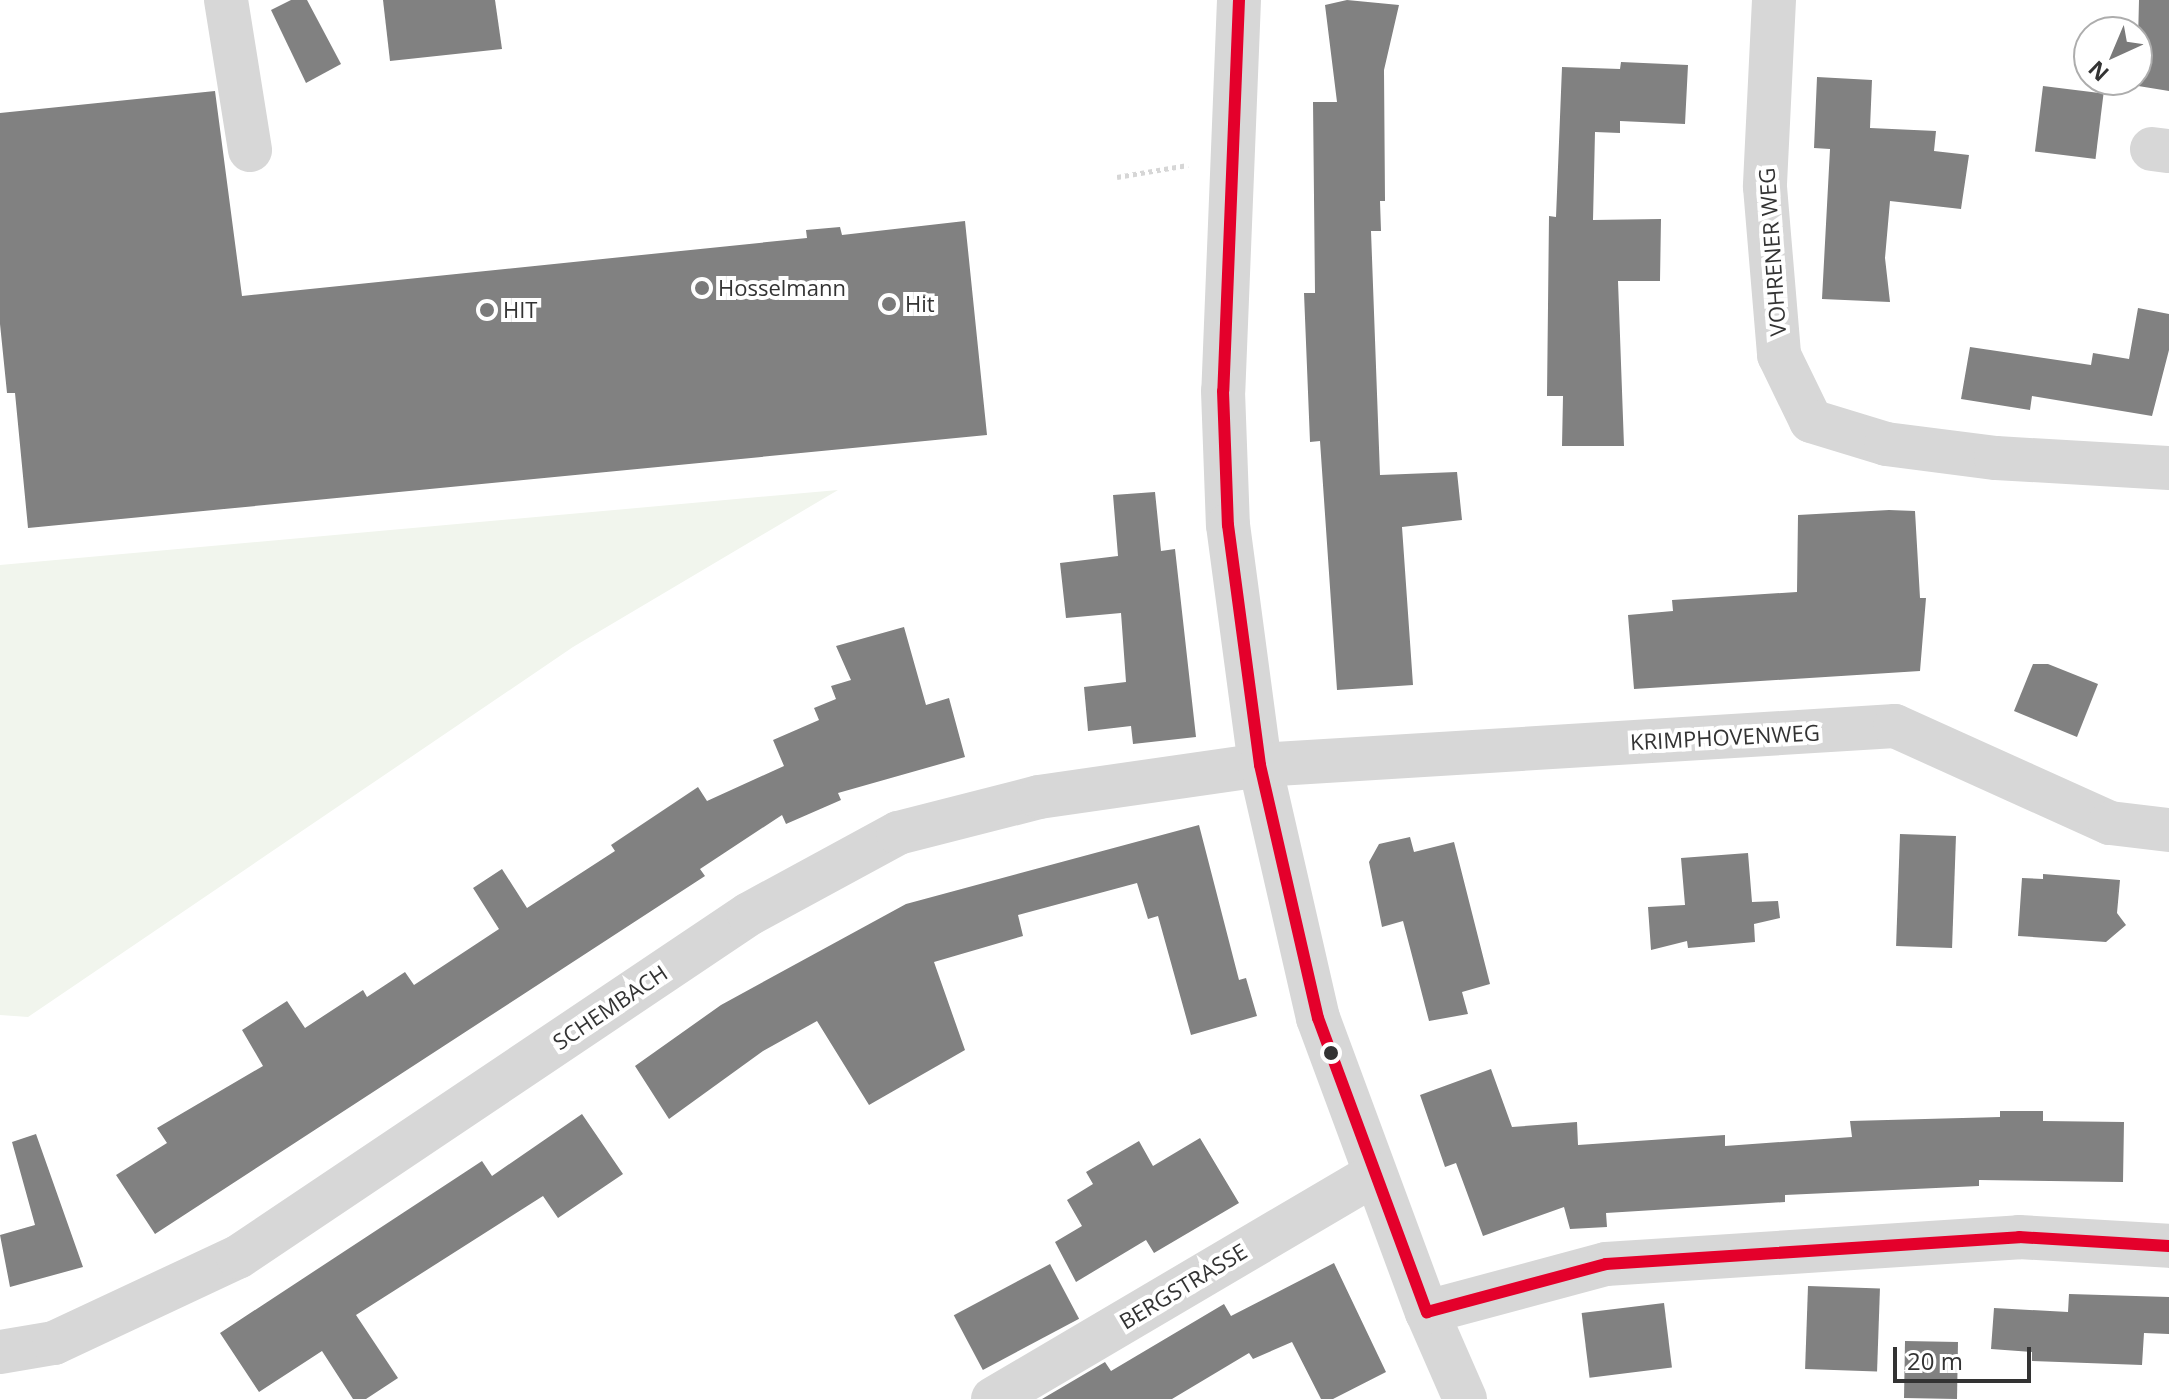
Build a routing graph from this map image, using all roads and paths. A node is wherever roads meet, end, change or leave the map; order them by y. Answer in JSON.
{"nodes":[{"id":1,"x":226,"y":0,"type":"edge"},
{"id":2,"x":1239,"y":0,"type":"edge"},
{"id":3,"x":1774,"y":0,"type":"edge"},
{"id":4,"x":250,"y":150,"type":"dead end"},
{"id":5,"x":1233,"y":157,"type":"junction"},
{"id":6,"x":1117,"y":177,"type":"dead end"},
{"id":7,"x":2169,"y":468,"type":"edge"},
{"id":8,"x":1260,"y":765,"type":"junction"},
{"id":9,"x":2169,"y":830,"type":"edge"},
{"id":10,"x":1374,"y":1175,"type":"junction"},
{"id":11,"x":2169,"y":1246,"type":"edge"},
{"id":12,"x":1427,"y":1312,"type":"junction"},
{"id":13,"x":0,"y":1352,"type":"edge"},
{"id":14,"x":993,"y":1399,"type":"edge"},
{"id":15,"x":1465,"y":1399,"type":"edge"}],
"edges":[{"from":1,"to":4,"type":"street"},
{"from":2,"to":5,"type":"street"},
{"from":3,"to":7,"type":"street","name":"VOHRENER WEG"},
{"from":5,"to":6,"type":"path"},
{"from":5,"to":8,"type":"street"},
{"from":8,"to":9,"type":"street","name":"KRIMPHOVENWEG"},
{"from":8,"to":10,"type":"street"},
{"from":8,"to":13,"type":"street","name":"SCHEMBACH"},
{"from":10,"to":12,"type":"street"},
{"from":10,"to":14,"type":"street","name":"BERGSTRASSE"},
{"from":11,"to":12,"type":"street"},
{"from":12,"to":15,"type":"street"}]}
